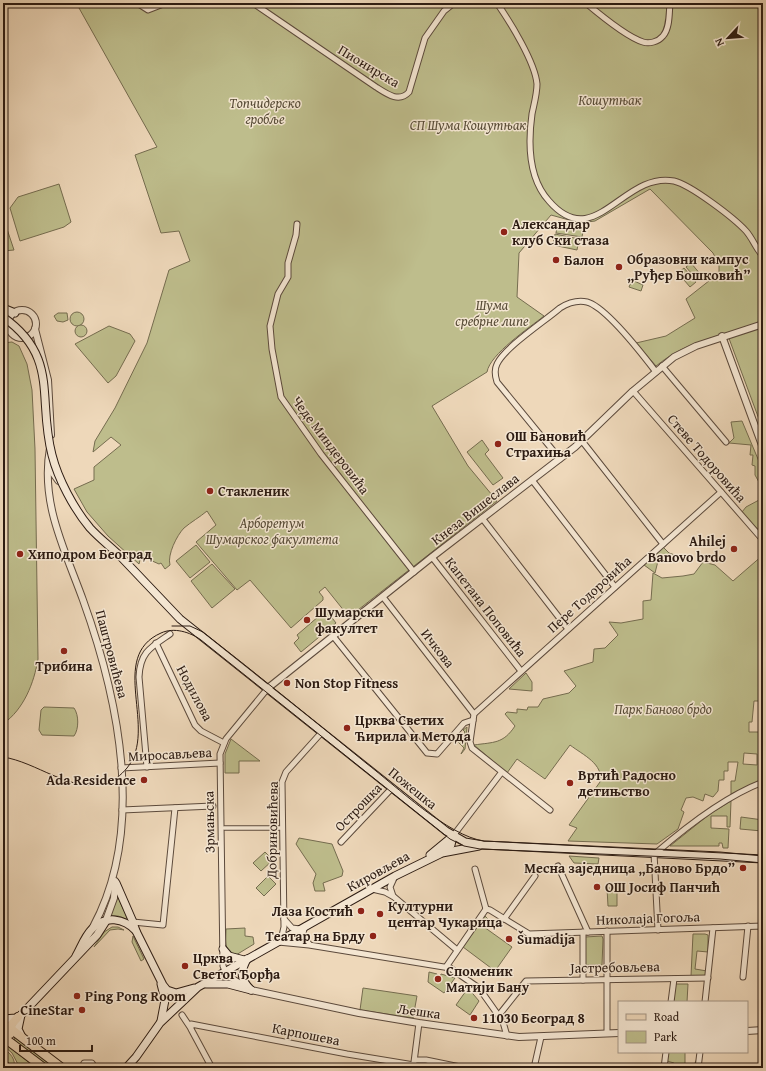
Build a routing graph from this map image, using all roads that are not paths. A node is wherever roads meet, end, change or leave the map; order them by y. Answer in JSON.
{"nodes":[{"id":1,"x":137,"y":3,"type":"edge"},
{"id":2,"x":166,"y":3,"type":"edge"},
{"id":3,"x":253,"y":3,"type":"edge"},
{"id":4,"x":454,"y":3,"type":"edge"},
{"id":5,"x":498,"y":3,"type":"edge"},
{"id":6,"x":586,"y":3,"type":"edge"},
{"id":7,"x":670,"y":3,"type":"edge"},
{"id":8,"x":297,"y":224,"type":"dead end"},
{"id":9,"x":763,"y":256,"type":"edge"},
{"id":10,"x":3,"y":308,"type":"edge"},
{"id":11,"x":15,"y":312,"type":"junction"},
{"id":12,"x":3,"y":317,"type":"edge"},
{"id":13,"x":763,"y":324,"type":"edge"},
{"id":14,"x":6,"y":327,"type":"edge"},
{"id":15,"x":35,"y":328,"type":"junction"},
{"id":16,"x":722,"y":336,"type":"junction"},
{"id":17,"x":25,"y":338,"type":"junction"},
{"id":18,"x":43,"y":357,"type":"junction"},
{"id":19,"x":662,"y":366,"type":"junction"},
{"id":20,"x":656,"y":372,"type":"junction"},
{"id":21,"x":633,"y":391,"type":"junction"},
{"id":22,"x":582,"y":441,"type":"junction"},
{"id":23,"x":726,"y":442,"type":"dead end"},
{"id":24,"x":763,"y":448,"type":"edge"},
{"id":25,"x":560,"y":459,"type":"junction"},
{"id":26,"x":48,"y":468,"type":"junction"},
{"id":27,"x":532,"y":480,"type":"junction"},
{"id":28,"x":721,"y":492,"type":"junction"},
{"id":29,"x":482,"y":518,"type":"junction"},
{"id":30,"x":82,"y":524,"type":"dead end"},
{"id":31,"x":763,"y":540,"type":"edge"},
{"id":32,"x":662,"y":544,"type":"junction"},
{"id":33,"x":432,"y":557,"type":"junction"},
{"id":34,"x":414,"y":572,"type":"junction"},
{"id":35,"x":615,"y":587,"type":"junction"},
{"id":36,"x":383,"y":597,"type":"junction"},
{"id":37,"x":568,"y":629,"type":"junction"},
{"id":38,"x":170,"y":634,"type":"dead end"},
{"id":39,"x":333,"y":636,"type":"junction"},
{"id":40,"x":156,"y":643,"type":"junction"},
{"id":41,"x":521,"y":671,"type":"junction"},
{"id":42,"x":268,"y":688,"type":"junction"},
{"id":43,"x":474,"y":717,"type":"junction"},
{"id":44,"x":322,"y":732,"type":"junction"},
{"id":45,"x":224,"y":743,"type":"junction"},
{"id":46,"x":220,"y":763,"type":"junction"},
{"id":47,"x":146,"y":766,"type":"junction"},
{"id":48,"x":121,"y":768,"type":"junction"},
{"id":49,"x":501,"y":773,"type":"junction"},
{"id":50,"x":763,"y":782,"type":"edge"},
{"id":51,"x":392,"y":788,"type":"junction"},
{"id":52,"x":213,"y":806,"type":"dead end"},
{"id":53,"x":175,"y":808,"type":"junction"},
{"id":54,"x":122,"y":810,"type":"junction"},
{"id":55,"x":550,"y":810,"type":"dead end"},
{"id":56,"x":224,"y":828,"type":"dead end"},
{"id":57,"x":282,"y":828,"type":"junction"},
{"id":58,"x":453,"y":836,"type":"junction"},
{"id":59,"x":341,"y":842,"type":"dead end"},
{"id":60,"x":483,"y":845,"type":"junction"},
{"id":61,"x":655,"y":853,"type":"junction"},
{"id":62,"x":440,"y":854,"type":"junction"},
{"id":63,"x":763,"y":859,"type":"edge"},
{"id":64,"x":424,"y":860,"type":"junction"},
{"id":65,"x":558,"y":866,"type":"dead end"},
{"id":66,"x":475,"y":869,"type":"dead end"},
{"id":67,"x":115,"y":874,"type":"junction"},
{"id":68,"x":395,"y":876,"type":"junction"},
{"id":69,"x":535,"y":876,"type":"dead end"},
{"id":70,"x":116,"y":883,"type":"junction"},
{"id":71,"x":372,"y":889,"type":"junction"},
{"id":72,"x":394,"y":897,"type":"junction"},
{"id":73,"x":486,"y":909,"type":"junction"},
{"id":74,"x":284,"y":918,"type":"junction"},
{"id":75,"x":504,"y":918,"type":"junction"},
{"id":76,"x":106,"y":920,"type":"junction"},
{"id":77,"x":134,"y":922,"type":"junction"},
{"id":78,"x":748,"y":926,"type":"junction"},
{"id":79,"x":763,"y":926,"type":"edge"},
{"id":80,"x":92,"y":928,"type":"junction"},
{"id":81,"x":303,"y":928,"type":"junction"},
{"id":82,"x":713,"y":928,"type":"junction"},
{"id":83,"x":658,"y":930,"type":"junction"},
{"id":84,"x":136,"y":931,"type":"junction"},
{"id":85,"x":607,"y":931,"type":"junction"},
{"id":86,"x":586,"y":932,"type":"junction"},
{"id":87,"x":279,"y":941,"type":"junction"},
{"id":88,"x":309,"y":945,"type":"junction"},
{"id":89,"x":223,"y":949,"type":"junction"},
{"id":90,"x":457,"y":950,"type":"junction"},
{"id":91,"x":76,"y":956,"type":"junction"},
{"id":92,"x":246,"y":960,"type":"junction"},
{"id":93,"x":446,"y":967,"type":"junction"},
{"id":94,"x":225,"y":971,"type":"junction"},
{"id":95,"x":743,"y":977,"type":"dead end"},
{"id":96,"x":708,"y":978,"type":"junction"},
{"id":97,"x":674,"y":979,"type":"junction"},
{"id":98,"x":583,"y":980,"type":"junction"},
{"id":99,"x":607,"y":980,"type":"junction"},
{"id":100,"x":160,"y":981,"type":"junction"},
{"id":101,"x":201,"y":985,"type":"junction"},
{"id":102,"x":251,"y":990,"type":"junction"},
{"id":103,"x":671,"y":1001,"type":"edge"},
{"id":104,"x":705,"y":1001,"type":"edge"},
{"id":105,"x":182,"y":1015,"type":"dead end"},
{"id":106,"x":499,"y":1015,"type":"junction"},
{"id":107,"x":19,"y":1016,"type":"junction"},
{"id":108,"x":3,"y":1019,"type":"edge"},
{"id":109,"x":3,"y":1023,"type":"edge"},
{"id":110,"x":160,"y":1023,"type":"junction"},
{"id":111,"x":419,"y":1023,"type":"junction"},
{"id":112,"x":192,"y":1025,"type":"junction"},
{"id":113,"x":10,"y":1029,"type":"junction"},
{"id":114,"x":763,"y":1030,"type":"edge"},
{"id":115,"x":748,"y":1031,"type":"edge"},
{"id":116,"x":618,"y":1032,"type":"edge"},
{"id":117,"x":607,"y":1033,"type":"junction"},
{"id":118,"x":507,"y":1036,"type":"junction"},
{"id":119,"x":3,"y":1037,"type":"edge"},
{"id":120,"x":541,"y":1037,"type":"junction"},
{"id":121,"x":22,"y":1039,"type":"junction"},
{"id":122,"x":14,"y":1045,"type":"junction"},
{"id":123,"x":666,"y":1053,"type":"edge"},
{"id":124,"x":700,"y":1053,"type":"edge"},
{"id":125,"x":414,"y":1064,"type":"edge"},
{"id":126,"x":128,"y":1066,"type":"edge"},
{"id":127,"x":44,"y":1068,"type":"edge"},
{"id":128,"x":62,"y":1068,"type":"edge"},
{"id":129,"x":82,"y":1068,"type":"edge"},
{"id":130,"x":95,"y":1068,"type":"edge"},
{"id":131,"x":212,"y":1068,"type":"edge"},
{"id":132,"x":465,"y":1068,"type":"edge"},
{"id":133,"x":533,"y":1068,"type":"edge"},
{"id":134,"x":664,"y":1068,"type":"edge"},
{"id":135,"x":698,"y":1068,"type":"edge"}],
"edges":[{"from":1,"to":2,"type":"street"},
{"from":3,"to":4,"type":"street","name":"Пионирска"},
{"from":5,"to":9,"type":"street"},
{"from":6,"to":7,"type":"street"},
{"from":8,"to":34,"type":"street","name":"Чеде Миндеровића"},
{"from":10,"to":11,"type":"main road"},
{"from":11,"to":14,"type":"street"},
{"from":11,"to":15,"type":"street"},
{"from":12,"to":42,"type":"main road","name":"Пожешка","bridge":true},
{"from":13,"to":16,"type":"street","name":"Кнеза Вишеслава"},
{"from":14,"to":17,"type":"street"},
{"from":15,"to":17,"type":"street"},
{"from":15,"to":18,"type":"street","name":"Паштровићева"},
{"from":16,"to":19,"type":"street","name":"Кнеза Вишеслава"},
{"from":16,"to":24,"type":"street"},
{"from":17,"to":18,"type":"street","name":"Паштровићева"},
{"from":18,"to":26,"type":"street","name":"Паштровићева"},
{"from":19,"to":20,"type":"street","name":"Кнеза Вишеслава"},
{"from":19,"to":23,"type":"street"},
{"from":20,"to":21,"type":"street","name":"Кнеза Вишеслава"},
{"from":20,"to":25,"type":"street"},
{"from":21,"to":22,"type":"street","name":"Кнеза Вишеслава"},
{"from":21,"to":28,"type":"street","name":"Стеве Тодоровића"},
{"from":22,"to":25,"type":"street","name":"Кнеза Вишеслава"},
{"from":22,"to":32,"type":"street"},
{"from":25,"to":27,"type":"street","name":"Кнеза Вишеслава"},
{"from":26,"to":30,"type":"street"},
{"from":26,"to":48,"type":"street","name":"Паштровићева"},
{"from":27,"to":29,"type":"street","name":"Кнеза Вишеслава"},
{"from":27,"to":35,"type":"street"},
{"from":28,"to":31,"type":"street","name":"Стеве Тодоровића"},
{"from":28,"to":32,"type":"street","name":"Пере Тодоровића"},
{"from":29,"to":33,"type":"street","name":"Кнеза Вишеслава"},
{"from":29,"to":37,"type":"street"},
{"from":32,"to":35,"type":"street","name":"Пере Тодоровића"},
{"from":33,"to":34,"type":"street","name":"Кнеза Вишеслава"},
{"from":33,"to":41,"type":"street","name":"Капетана Поповића"},
{"from":34,"to":36,"type":"street","name":"Кнеза Вишеслава"},
{"from":35,"to":37,"type":"street","name":"Пере Тодоровића"},
{"from":36,"to":39,"type":"street","name":"Кнеза Вишеслава"},
{"from":36,"to":43,"type":"street","name":"Ичкова"},
{"from":37,"to":41,"type":"street","name":"Пере Тодоровића"},
{"from":38,"to":40,"type":"street"},
{"from":39,"to":42,"type":"street","name":"Кнеза Вишеслава"},
{"from":39,"to":43,"type":"street","name":"Пере Тодоровића"},
{"from":40,"to":45,"type":"street","name":"Нодилова"},
{"from":40,"to":47,"type":"street"},
{"from":41,"to":43,"type":"street","name":"Пере Тодоровића"},
{"from":42,"to":44,"type":"main road","name":"Пожешка"},
{"from":42,"to":45,"type":"street","name":"Зрмањска"},
{"from":43,"to":49,"type":"street"},
{"from":44,"to":51,"type":"main road","name":"Пожешка"},
{"from":44,"to":57,"type":"street","name":"Добриновићева"},
{"from":45,"to":46,"type":"street","name":"Зрмањска"},
{"from":46,"to":47,"type":"street","name":"Миросављева"},
{"from":46,"to":89,"type":"street","name":"Зрмањска"},
{"from":47,"to":48,"type":"street","name":"Миросављева"},
{"from":48,"to":54,"type":"street","name":"Паштровићева"},
{"from":49,"to":55,"type":"street"},
{"from":49,"to":58,"type":"street"},
{"from":50,"to":61,"type":"street"},
{"from":51,"to":58,"type":"main road","name":"Пожешка"},
{"from":51,"to":59,"type":"street","name":"Острошка"},
{"from":52,"to":53,"type":"street"},
{"from":53,"to":54,"type":"street"},
{"from":53,"to":77,"type":"street"},
{"from":54,"to":67,"type":"street","name":"Паштровићева"},
{"from":56,"to":57,"type":"street"},
{"from":57,"to":74,"type":"street","name":"Добриновићева"},
{"from":58,"to":60,"type":"main road","name":"Пожешка"},
{"from":58,"to":62,"type":"main road","name":"Кировљева"},
{"from":58,"to":64,"type":"main road","name":"Кировљева"},
{"from":60,"to":61,"type":"main road","name":"Пожешка"},
{"from":60,"to":62,"type":"main road"},
{"from":61,"to":63,"type":"main road","name":"Пожешка"},
{"from":61,"to":83,"type":"street"},
{"from":62,"to":64,"type":"main road","name":"Кировљева"},
{"from":64,"to":68,"type":"main road","name":"Кировљева"},
{"from":65,"to":86,"type":"street"},
{"from":66,"to":73,"type":"street"},
{"from":67,"to":70,"type":"street","name":"Паштровићева"},
{"from":67,"to":80,"type":"street","name":"Паштровићева"},
{"from":68,"to":71,"type":"main road","name":"Кировљева"},
{"from":68,"to":72,"type":"street"},
{"from":69,"to":75,"type":"street"},
{"from":70,"to":76,"type":"street","name":"Паштровићева"},
{"from":70,"to":77,"type":"main road"},
{"from":71,"to":72,"type":"street"},
{"from":71,"to":81,"type":"main road","name":"Кировљева"},
{"from":72,"to":90,"type":"street"},
{"from":73,"to":75,"type":"street"},
{"from":73,"to":90,"type":"street"},
{"from":74,"to":81,"type":"street"},
{"from":74,"to":87,"type":"street","name":"Добриновићева"},
{"from":75,"to":86,"type":"street","name":"Николаја Гогоља"},
{"from":76,"to":80,"type":"main road"},
{"from":76,"to":84,"type":"main road"},
{"from":76,"to":91,"type":"main road","name":"Паштровићева"},
{"from":77,"to":84,"type":"main road"},
{"from":78,"to":79,"type":"street","name":"Николаја Гогоља"},
{"from":78,"to":82,"type":"street","name":"Николаја Гогоља"},
{"from":78,"to":95,"type":"street"},
{"from":80,"to":91,"type":"main road","name":"Паштровићева"},
{"from":81,"to":87,"type":"main road","name":"Кировљева"},
{"from":81,"to":88,"type":"street"},
{"from":82,"to":83,"type":"street","name":"Николаја Гогоља"},
{"from":82,"to":96,"type":"street"},
{"from":83,"to":85,"type":"street","name":"Николаја Гогоља"},
{"from":84,"to":100,"type":"main road"},
{"from":85,"to":86,"type":"street","name":"Николаја Гогоља"},
{"from":85,"to":99,"type":"street"},
{"from":86,"to":98,"type":"street"},
{"from":87,"to":88,"type":"street"},
{"from":87,"to":92,"type":"main road","name":"Кировљева"},
{"from":88,"to":93,"type":"street"},
{"from":89,"to":92,"type":"main road"},
{"from":89,"to":94,"type":"street","name":"Зрмањска"},
{"from":90,"to":93,"type":"street"},
{"from":91,"to":107,"type":"main road","name":"Паштровићева"},
{"from":92,"to":94,"type":"main road","name":"Кировљева"},
{"from":92,"to":102,"type":"main road"},
{"from":93,"to":106,"type":"street"},
{"from":94,"to":101,"type":"main road","name":"Кировљева"},
{"from":94,"to":102,"type":"street","name":"Љешка"},
{"from":96,"to":97,"type":"street","name":"Јастребовљева"},
{"from":96,"to":104,"type":"street"},
{"from":97,"to":99,"type":"street","name":"Јастребовљева"},
{"from":97,"to":103,"type":"street"},
{"from":98,"to":99,"type":"street","name":"Јастребовљева"},
{"from":98,"to":106,"type":"street","name":"Јастребовљева"},
{"from":99,"to":117,"type":"street"},
{"from":100,"to":101,"type":"main road","name":"Кировљева"},
{"from":100,"to":110,"type":"main road"},
{"from":101,"to":102,"type":"main road"},
{"from":101,"to":110,"type":"main road","name":"Кировљева"},
{"from":102,"to":111,"type":"street","name":"Љешка"},
{"from":105,"to":112,"type":"street"},
{"from":106,"to":118,"type":"street"},
{"from":107,"to":108,"type":"main road"},
{"from":107,"to":113,"type":"main road"},
{"from":107,"to":121,"type":"main road"},
{"from":109,"to":113,"type":"main road"},
{"from":110,"to":126,"type":"main road","name":"Кировљева"},
{"from":111,"to":118,"type":"street","name":"Љешка"},
{"from":111,"to":125,"type":"street"},
{"from":112,"to":125,"type":"street","name":"Карпошева"},
{"from":112,"to":131,"type":"street"},
{"from":113,"to":121,"type":"main road"},
{"from":113,"to":122,"type":"main road"},
{"from":114,"to":115,"type":"street"},
{"from":116,"to":117,"type":"street","name":"Љешка"},
{"from":117,"to":120,"type":"street","name":"Љешка"},
{"from":118,"to":120,"type":"street","name":"Љешка"},
{"from":119,"to":122,"type":"main road"},
{"from":120,"to":133,"type":"street"},
{"from":121,"to":128,"type":"main road"},
{"from":122,"to":127,"type":"main road"},
{"from":123,"to":134,"type":"street"},
{"from":124,"to":135,"type":"street"},
{"from":125,"to":132,"type":"street","name":"Карпошева"},
{"from":129,"to":130,"type":"street"}]}
